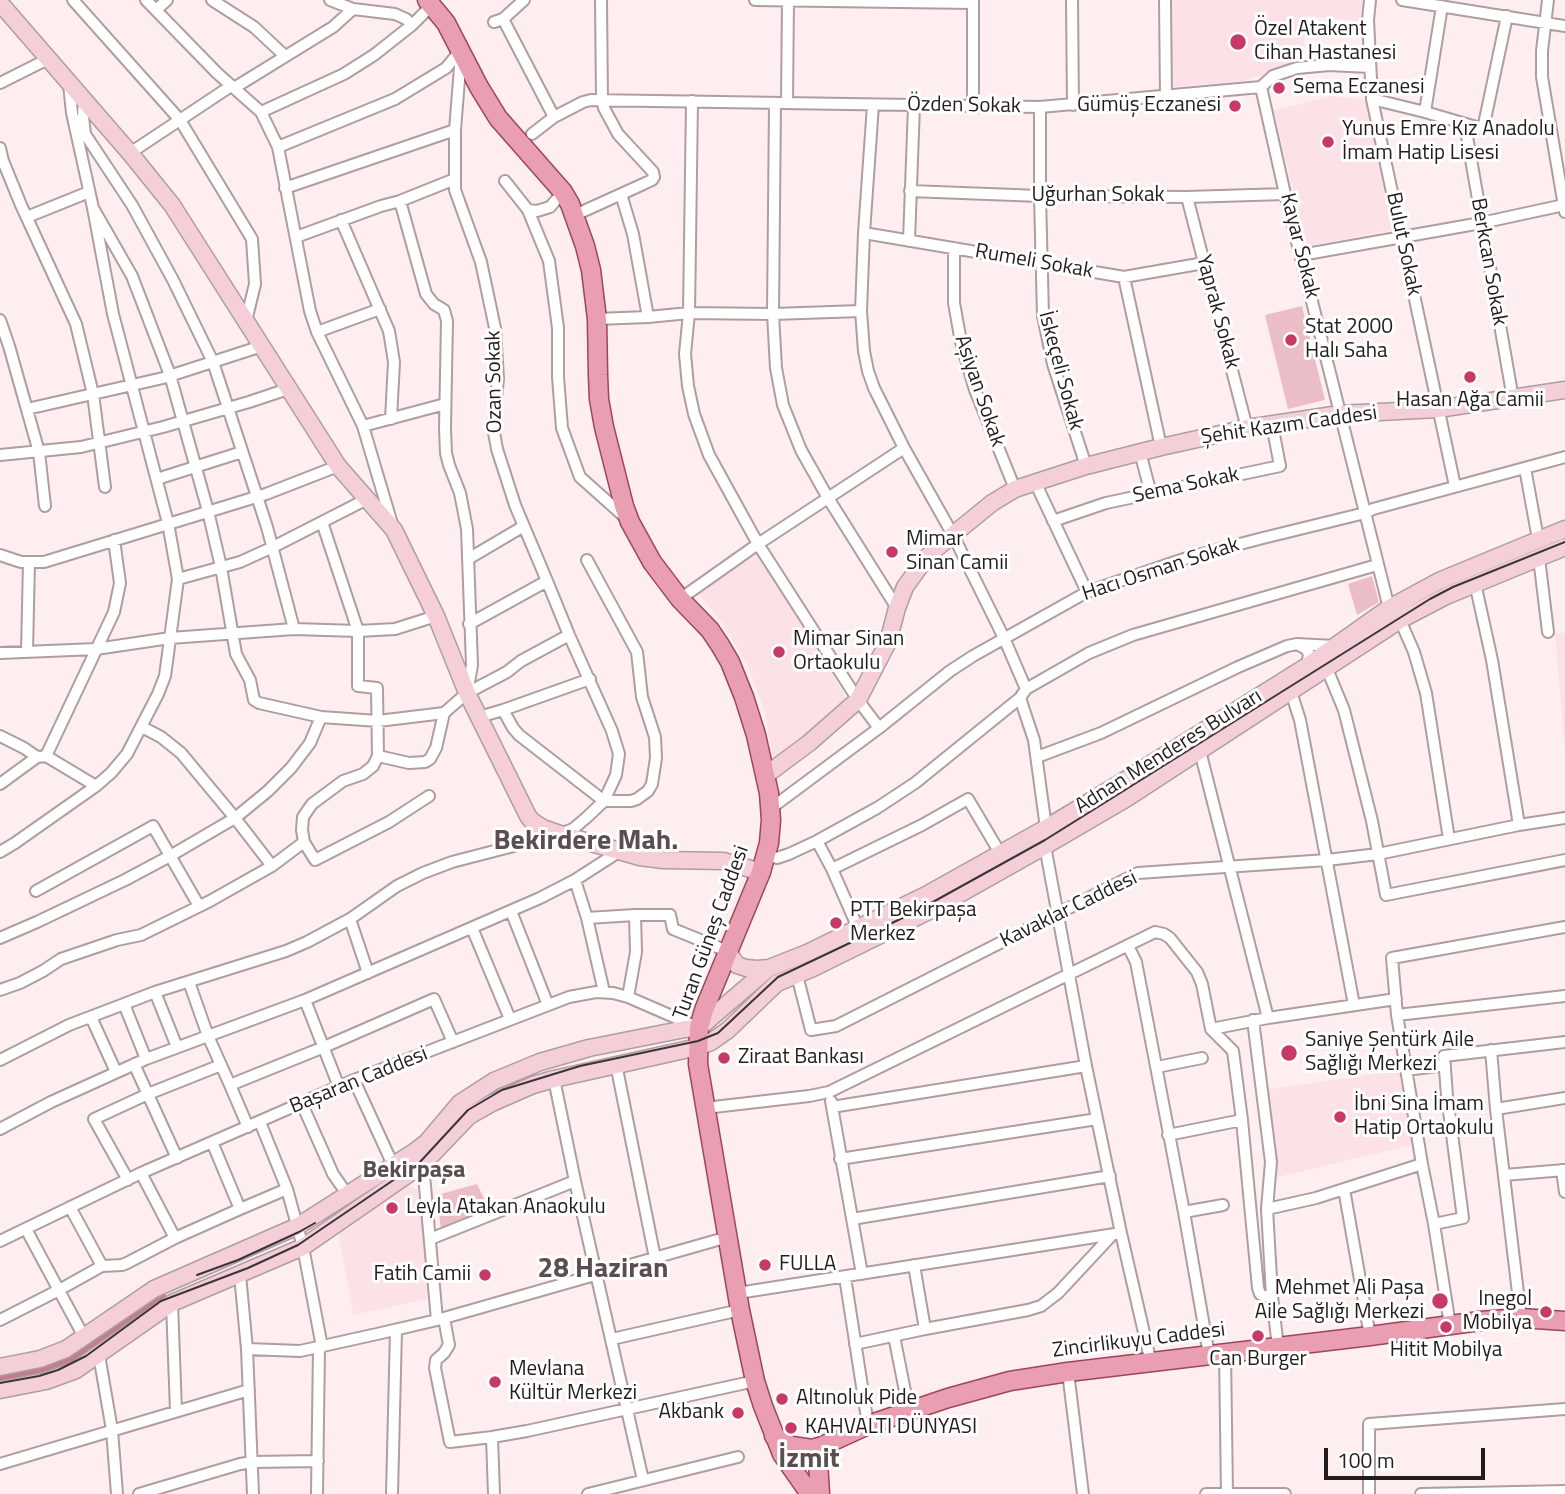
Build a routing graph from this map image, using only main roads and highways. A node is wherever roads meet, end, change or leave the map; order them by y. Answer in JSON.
{"nodes":[{"id":1,"x":429,"y":2,"type":"edge"},
{"id":2,"x":0,"y":3,"type":"edge"},
{"id":3,"x":1565,"y":390,"type":"edge"},
{"id":4,"x":1565,"y":529,"type":"edge"},
{"id":5,"x":1565,"y":547,"type":"edge"},
{"id":6,"x":1395,"y":614,"type":"junction"},
{"id":7,"x":766,"y":775,"type":"junction"},
{"id":8,"x":1046,"y":828,"type":"junction"},
{"id":9,"x":1045,"y":846,"type":"junction"},
{"id":10,"x":763,"y":864,"type":"junction"},
{"id":11,"x":727,"y":951,"type":"junction"},
{"id":12,"x":769,"y":968,"type":"junction"},
{"id":13,"x":777,"y":983,"type":"junction"},
{"id":14,"x":699,"y":1028,"type":"junction"},
{"id":15,"x":698,"y":1047,"type":"junction"},
{"id":16,"x":1565,"y":1321,"type":"edge"},
{"id":17,"x":0,"y":1367,"type":"edge"},
{"id":18,"x":0,"y":1390,"type":"edge"},
{"id":19,"x":774,"y":1436,"type":"junction"},
{"id":20,"x":822,"y":1446,"type":"junction"},
{"id":21,"x":810,"y":1494,"type":"edge"},
{"id":22,"x":820,"y":1494,"type":"edge"}],
"edges":[{"from":1,"to":7,"type":"main road","name":"Turan Güneş Caddesi"},
{"from":2,"to":10,"type":"main road"},
{"from":3,"to":7,"type":"main road","name":"Şehit Kazım Caddesi"},
{"from":4,"to":6,"type":"main road","name":"Adnan Menderes Bulvarı"},
{"from":5,"to":6,"type":"main road","name":"Adnan Menderes Bulvarı"},
{"from":6,"to":8,"type":"main road","name":"Adnan Menderes Bulvarı"},
{"from":6,"to":9,"type":"main road","name":"Adnan Menderes Bulvarı"},
{"from":7,"to":10,"type":"main road","name":"Turan Güneş Caddesi"},
{"from":8,"to":9,"type":"main road"},
{"from":8,"to":12,"type":"main road","name":"Adnan Menderes Bulvarı"},
{"from":9,"to":13,"type":"main road","name":"Adnan Menderes Bulvarı"},
{"from":10,"to":11,"type":"main road","name":"Turan Güneş Caddesi"},
{"from":11,"to":12,"type":"main road"},
{"from":11,"to":14,"type":"main road","name":"Turan Güneş Caddesi"},
{"from":12,"to":13,"type":"main road"},
{"from":12,"to":14,"type":"main road","name":"Adnan Menderes Bulvarı"},
{"from":13,"to":15,"type":"main road","name":"Adnan Menderes Bulvarı"},
{"from":14,"to":15,"type":"main road","name":"Turan Güneş Caddesi"},
{"from":14,"to":17,"type":"main road"},
{"from":15,"to":18,"type":"main road","name":"Adnan Menderes Bulvarı"},
{"from":15,"to":19,"type":"main road","name":"Turan Güneş Caddesi"},
{"from":16,"to":20,"type":"main road","name":"Zincirlikuyu Caddesi"},
{"from":19,"to":20,"type":"main road","name":"Zincirlikuyu Caddesi"},
{"from":19,"to":21,"type":"main road","name":"Turan Güneş Caddesi"},
{"from":20,"to":22,"type":"main road"}]}
